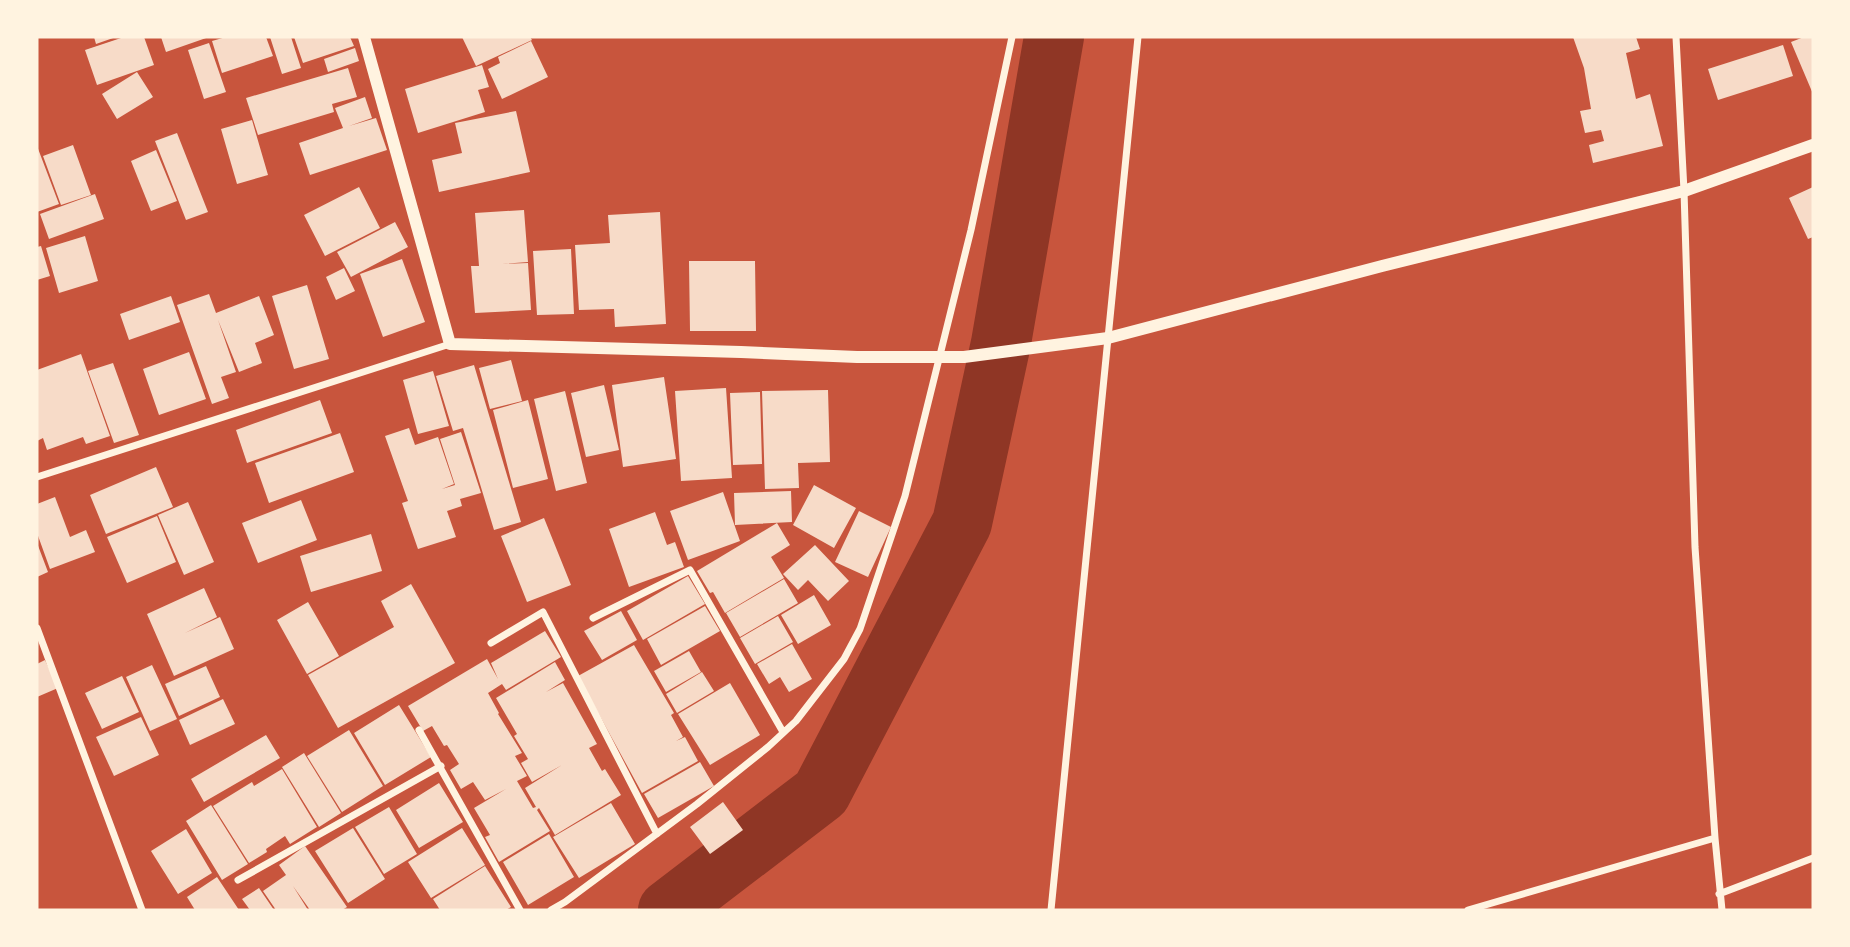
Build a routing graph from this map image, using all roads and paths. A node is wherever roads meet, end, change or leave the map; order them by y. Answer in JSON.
{"nodes":[{"id":1,"x":364,"y":37,"type":"edge"},
{"id":2,"x":1012,"y":37,"type":"edge"},
{"id":3,"x":1138,"y":37,"type":"edge"},
{"id":4,"x":1676,"y":37,"type":"edge"},
{"id":5,"x":1813,"y":145,"type":"edge"},
{"id":6,"x":1684,"y":191,"type":"junction"},
{"id":7,"x":1108,"y":338,"type":"junction"},
{"id":8,"x":450,"y":344,"type":"junction"},
{"id":9,"x":940,"y":358,"type":"junction"},
{"id":10,"x":37,"y":477,"type":"edge"},
{"id":11,"x":593,"y":618,"type":"dead end"},
{"id":12,"x":37,"y":628,"type":"edge"},
{"id":13,"x":491,"y":643,"type":"dead end"},
{"id":14,"x":419,"y":730,"type":"dead end"},
{"id":15,"x":783,"y":733,"type":"junction"},
{"id":16,"x":441,"y":766,"type":"junction"},
{"id":17,"x":657,"y":834,"type":"junction"},
{"id":18,"x":1715,"y":838,"type":"junction"},
{"id":19,"x":1813,"y":858,"type":"edge"},
{"id":20,"x":238,"y":880,"type":"dead end"},
{"id":21,"x":1719,"y":894,"type":"junction"},
{"id":22,"x":142,"y":910,"type":"edge"},
{"id":23,"x":520,"y":910,"type":"edge"},
{"id":24,"x":551,"y":910,"type":"edge"},
{"id":25,"x":1051,"y":910,"type":"edge"},
{"id":26,"x":1468,"y":910,"type":"edge"},
{"id":27,"x":1722,"y":910,"type":"edge"}],
"edges":[{"from":1,"to":8,"type":"street"},
{"from":2,"to":9,"type":"street"},
{"from":3,"to":7,"type":"street"},
{"from":4,"to":6,"type":"street"},
{"from":5,"to":6,"type":"street"},
{"from":6,"to":7,"type":"street"},
{"from":6,"to":18,"type":"street"},
{"from":7,"to":9,"type":"street"},
{"from":7,"to":25,"type":"street"},
{"from":8,"to":9,"type":"street"},
{"from":8,"to":10,"type":"street"},
{"from":9,"to":15,"type":"street"},
{"from":11,"to":15,"type":"street"},
{"from":12,"to":22,"type":"street"},
{"from":13,"to":17,"type":"street"},
{"from":14,"to":16,"type":"street"},
{"from":15,"to":17,"type":"street"},
{"from":16,"to":20,"type":"street"},
{"from":16,"to":23,"type":"street"},
{"from":17,"to":24,"type":"street"},
{"from":18,"to":21,"type":"street"},
{"from":18,"to":26,"type":"street"},
{"from":19,"to":21,"type":"street"},
{"from":21,"to":27,"type":"street"}]}
